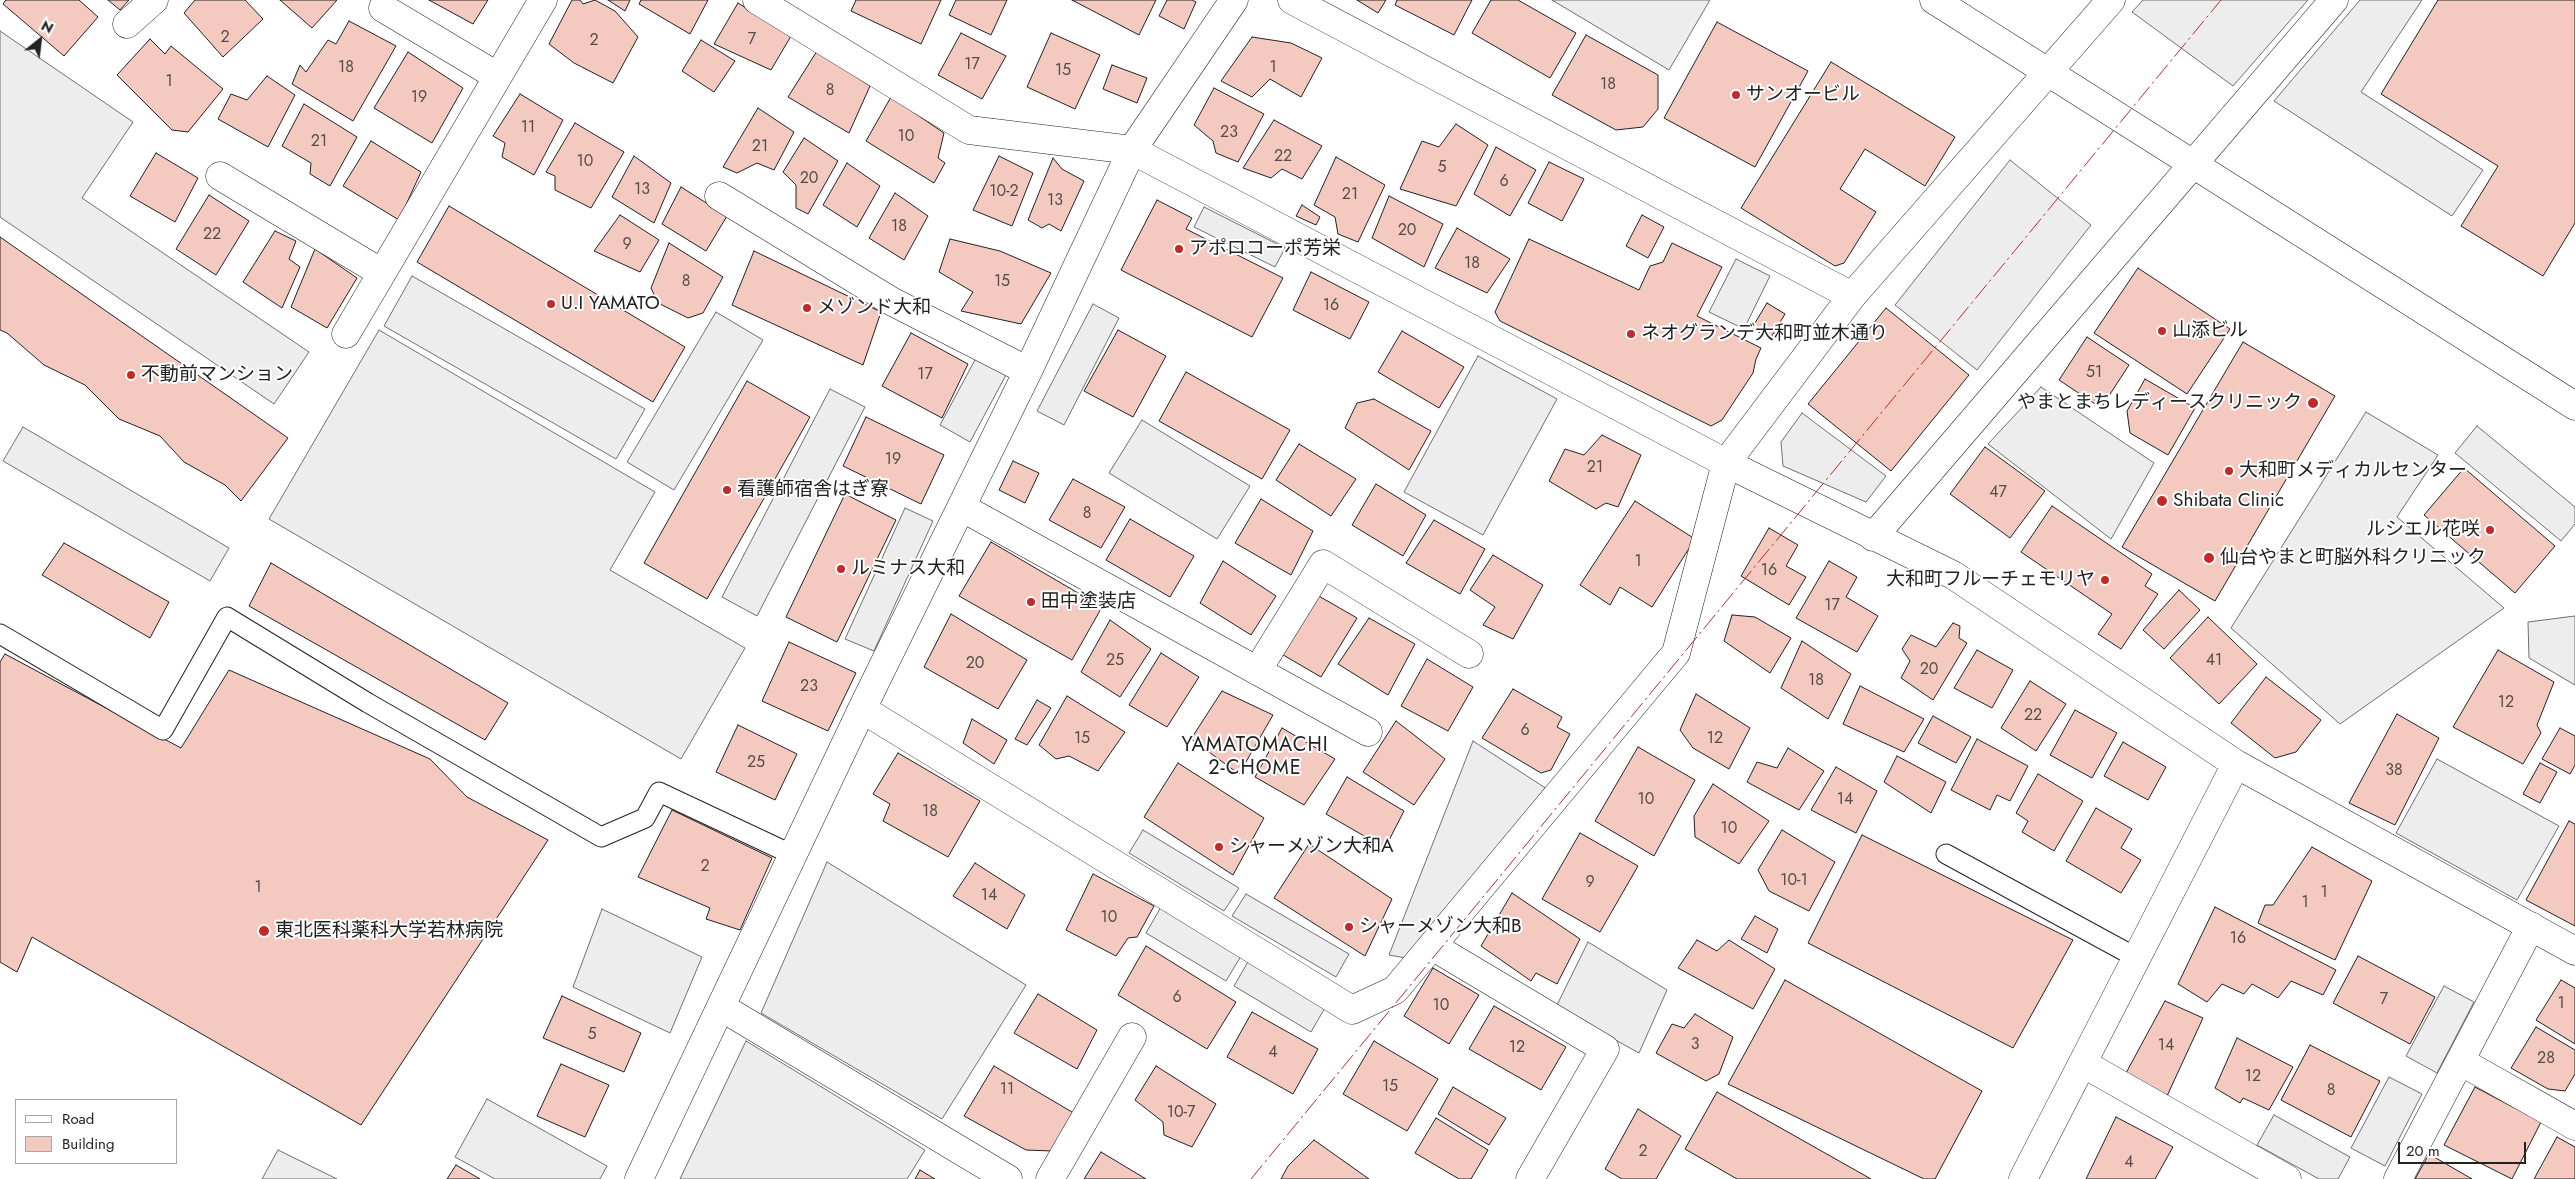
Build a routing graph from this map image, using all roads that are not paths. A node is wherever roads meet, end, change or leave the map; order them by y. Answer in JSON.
{"nodes":[{"id":1,"x":154,"y":0,"type":"edge"},
{"id":2,"x":543,"y":0,"type":"edge"},
{"id":3,"x":757,"y":0,"type":"edge"},
{"id":4,"x":1234,"y":0,"type":"edge"},
{"id":5,"x":1292,"y":0,"type":"edge"},
{"id":6,"x":1934,"y":0,"type":"edge"},
{"id":7,"x":2111,"y":0,"type":"edge"},
{"id":8,"x":2334,"y":0,"type":"edge"},
{"id":9,"x":383,"y":8,"type":"dead end"},
{"id":10,"x":127,"y":24,"type":"dead end"},
{"id":11,"x":2048,"y":72,"type":"junction"},
{"id":12,"x":497,"y":76,"type":"junction"},
{"id":13,"x":1132,"y":150,"type":"junction"},
{"id":14,"x":2194,"y":165,"type":"junction"},
{"id":15,"x":220,"y":176,"type":"dead end"},
{"id":16,"x":719,"y":196,"type":"dead end"},
{"id":17,"x":382,"y":273,"type":"junction"},
{"id":18,"x":1852,"y":296,"type":"junction"},
{"id":19,"x":346,"y":334,"type":"dead end"},
{"id":20,"x":1028,"y":371,"type":"junction"},
{"id":21,"x":2575,"y":406,"type":"edge"},
{"id":22,"x":1726,"y":463,"type":"junction"},
{"id":23,"x":961,"y":507,"type":"junction"},
{"id":24,"x":1872,"y":537,"type":"junction"},
{"id":25,"x":0,"y":634,"type":"edge"},
{"id":26,"x":1469,"y":654,"type":"dead end"},
{"id":27,"x":1257,"y":671,"type":"junction"},
{"id":28,"x":862,"y":709,"type":"junction"},
{"id":29,"x":1368,"y":732,"type":"dead end"},
{"id":30,"x":2236,"y":764,"type":"junction"},
{"id":31,"x":1946,"y":854,"type":"dead end"},
{"id":32,"x":793,"y":855,"type":"junction"},
{"id":33,"x":2531,"y":926,"type":"junction"},
{"id":34,"x":1432,"y":946,"type":"junction"},
{"id":35,"x":2575,"y":951,"type":"edge"},
{"id":36,"x":2137,"y":958,"type":"junction"},
{"id":37,"x":721,"y":1007,"type":"junction"},
{"id":38,"x":1132,"y":1037,"type":"dead end"},
{"id":39,"x":2460,"y":1061,"type":"junction"},
{"id":40,"x":2084,"y":1064,"type":"junction"},
{"id":41,"x":2575,"y":1126,"type":"edge"},
{"id":42,"x":639,"y":1179,"type":"edge"},
{"id":43,"x":1008,"y":1179,"type":"edge"},
{"id":44,"x":1050,"y":1179,"type":"edge"},
{"id":45,"x":1530,"y":1179,"type":"edge"},
{"id":46,"x":2023,"y":1179,"type":"edge"},
{"id":47,"x":2287,"y":1179,"type":"edge"},
{"id":48,"x":2398,"y":1179,"type":"edge"}],
"edges":[{"from":1,"to":10,"type":"street"},
{"from":2,"to":12,"type":"street"},
{"from":3,"to":13,"type":"street"},
{"from":4,"to":13,"type":"street"},
{"from":5,"to":18,"type":"street"},
{"from":6,"to":11,"type":"street"},
{"from":7,"to":11,"type":"street"},
{"from":8,"to":14,"type":"street"},
{"from":9,"to":12,"type":"street"},
{"from":11,"to":14,"type":"street"},
{"from":11,"to":18,"type":"street"},
{"from":12,"to":17,"type":"street"},
{"from":13,"to":20,"type":"street"},
{"from":13,"to":22,"type":"street"},
{"from":14,"to":21,"type":"street"},
{"from":14,"to":24,"type":"street"},
{"from":15,"to":17,"type":"street"},
{"from":16,"to":20,"type":"street"},
{"from":17,"to":19,"type":"street"},
{"from":18,"to":22,"type":"street"},
{"from":20,"to":23,"type":"street"},
{"from":22,"to":24,"type":"street"},
{"from":22,"to":34,"type":"street"},
{"from":23,"to":27,"type":"street"},
{"from":23,"to":28,"type":"street"},
{"from":24,"to":30,"type":"street"},
{"from":25,"to":32,"type":"lane"},
{"from":26,"to":27,"type":"street"},
{"from":27,"to":29,"type":"street"},
{"from":28,"to":32,"type":"street"},
{"from":28,"to":34,"type":"street"},
{"from":30,"to":33,"type":"street"},
{"from":30,"to":36,"type":"street"},
{"from":31,"to":36,"type":"lane"},
{"from":32,"to":37,"type":"street"},
{"from":33,"to":35,"type":"street"},
{"from":33,"to":39,"type":"street"},
{"from":34,"to":45,"type":"street"},
{"from":36,"to":40,"type":"street"},
{"from":37,"to":42,"type":"street"},
{"from":37,"to":43,"type":"street"},
{"from":38,"to":44,"type":"street"},
{"from":39,"to":41,"type":"street"},
{"from":39,"to":48,"type":"street"},
{"from":40,"to":46,"type":"street"},
{"from":40,"to":47,"type":"street"}]}
